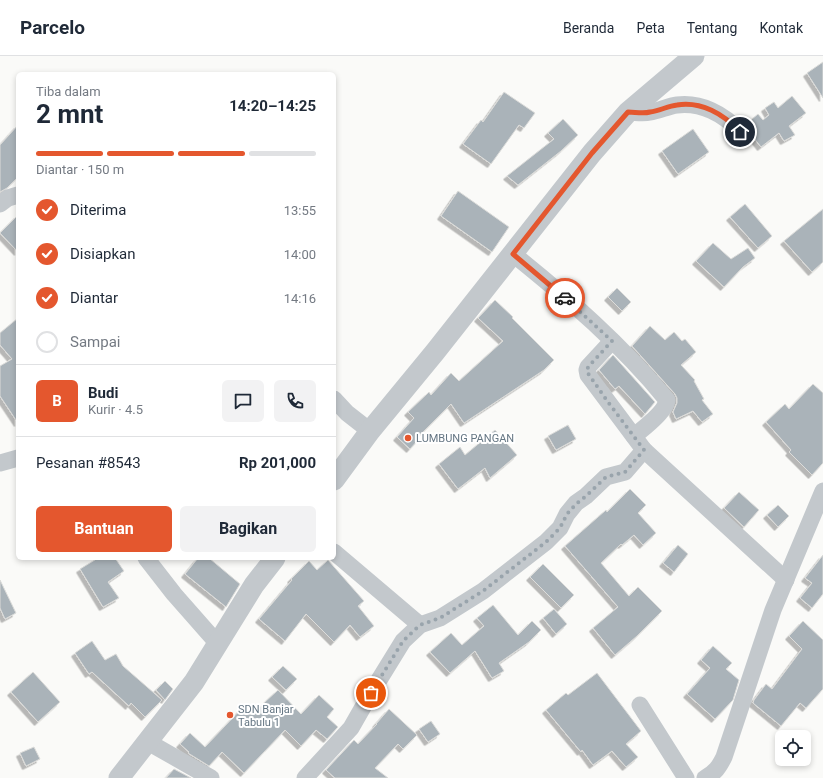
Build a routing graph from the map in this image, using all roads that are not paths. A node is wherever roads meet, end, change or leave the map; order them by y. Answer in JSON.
{"nodes":[{"id":1,"x":694,"y":56,"type":"edge"},
{"id":2,"x":628,"y":112,"type":"junction"},
{"id":3,"x":740,"y":132,"type":"dead end"},
{"id":4,"x":16,"y":196,"type":"edge"},
{"id":5,"x":0,"y":204,"type":"edge"},
{"id":6,"x":513,"y":254,"type":"junction"},
{"id":7,"x":612,"y":341,"type":"junction"},
{"id":8,"x":336,"y":401,"type":"edge"},
{"id":9,"x":370,"y":430,"type":"junction"},
{"id":10,"x":639,"y":443,"type":"junction"},
{"id":11,"x":16,"y":459,"type":"edge"},
{"id":12,"x":0,"y":463,"type":"edge"},
{"id":13,"x":336,"y":477,"type":"edge"},
{"id":14,"x":823,"y":491,"type":"edge"},
{"id":15,"x":336,"y":554,"type":"edge"},
{"id":16,"x":148,"y":560,"type":"edge"},
{"id":17,"x":273,"y":560,"type":"edge"},
{"id":18,"x":786,"y":580,"type":"junction"},
{"id":19,"x":420,"y":625,"type":"junction"},
{"id":20,"x":218,"y":644,"type":"junction"},
{"id":21,"x":640,"y":705,"type":"dead end"},
{"id":22,"x":148,"y":742,"type":"junction"},
{"id":23,"x":118,"y":778,"type":"edge"},
{"id":24,"x":211,"y":778,"type":"edge"},
{"id":25,"x":305,"y":778,"type":"edge"},
{"id":26,"x":686,"y":778,"type":"edge"},
{"id":27,"x":705,"y":778,"type":"edge"}],
"edges":[{"from":1,"to":2,"type":"street"},
{"from":2,"to":3,"type":"street"},
{"from":2,"to":6,"type":"street"},
{"from":4,"to":5,"type":"street"},
{"from":6,"to":7,"type":"street"},
{"from":6,"to":9,"type":"street"},
{"from":7,"to":10,"type":"street"},
{"from":7,"to":10,"type":"street"},
{"from":8,"to":9,"type":"street"},
{"from":9,"to":13,"type":"street"},
{"from":10,"to":18,"type":"street"},
{"from":10,"to":19,"type":"street"},
{"from":11,"to":12,"type":"street"},
{"from":14,"to":18,"type":"street"},
{"from":15,"to":19,"type":"street"},
{"from":16,"to":20,"type":"street"},
{"from":17,"to":20,"type":"street"},
{"from":18,"to":27,"type":"street"},
{"from":19,"to":25,"type":"street"},
{"from":20,"to":22,"type":"street"},
{"from":21,"to":26,"type":"street"},
{"from":22,"to":23,"type":"street"},
{"from":22,"to":24,"type":"street"}]}
